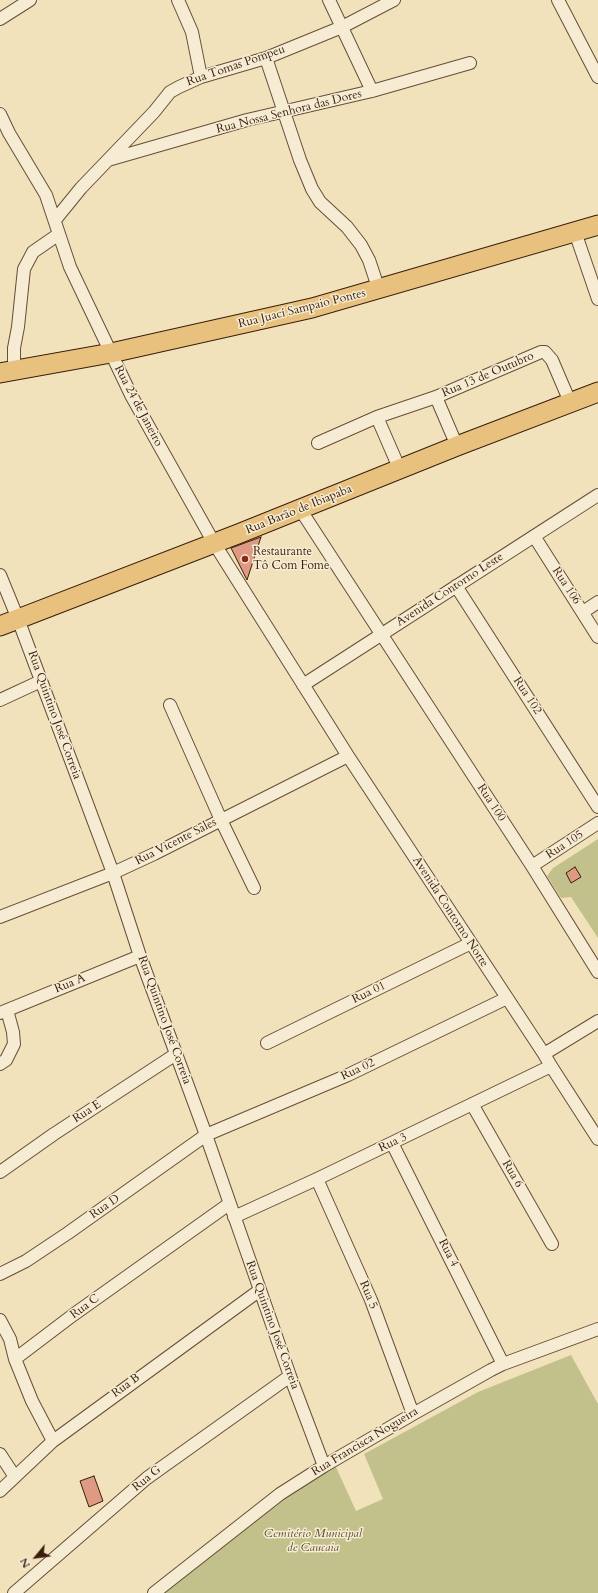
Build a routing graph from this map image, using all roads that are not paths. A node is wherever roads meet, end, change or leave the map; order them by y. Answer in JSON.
{"nodes":[{"id":1,"x":30,"y":0,"type":"edge"},
{"id":2,"x":178,"y":0,"type":"edge"},
{"id":3,"x":329,"y":0,"type":"edge"},
{"id":4,"x":394,"y":0,"type":"edge"},
{"id":5,"x":558,"y":0,"type":"edge"},
{"id":6,"x":0,"y":19,"type":"edge"},
{"id":7,"x":342,"y":27,"type":"junction"},
{"id":8,"x":266,"y":58,"type":"junction"},
{"id":9,"x":470,"y":63,"type":"dead end"},
{"id":10,"x":201,"y":77,"type":"junction"},
{"id":11,"x":598,"y":77,"type":"edge"},
{"id":12,"x":372,"y":91,"type":"junction"},
{"id":13,"x":284,"y":111,"type":"junction"},
{"id":14,"x":0,"y":114,"type":"edge"},
{"id":15,"x":107,"y":161,"type":"junction"},
{"id":16,"x":55,"y":220,"type":"junction"},
{"id":17,"x":598,"y":224,"type":"edge"},
{"id":18,"x":575,"y":232,"type":"junction"},
{"id":19,"x":59,"y":234,"type":"junction"},
{"id":20,"x":379,"y":290,"type":"junction"},
{"id":21,"x":598,"y":298,"type":"edge"},
{"id":22,"x":111,"y":353,"type":"junction"},
{"id":23,"x":7,"y":372,"type":"edge"},
{"id":24,"x":598,"y":392,"type":"edge"},
{"id":25,"x":436,"y":397,"type":"junction"},
{"id":26,"x":570,"y":402,"type":"junction"},
{"id":27,"x":378,"y":417,"type":"junction"},
{"id":28,"x":318,"y":443,"type":"dead end"},
{"id":29,"x":457,"y":446,"type":"junction"},
{"id":30,"x":400,"y":470,"type":"junction"},
{"id":31,"x":598,"y":495,"type":"edge"},
{"id":32,"x":300,"y":509,"type":"junction"},
{"id":33,"x":534,"y":536,"type":"junction"},
{"id":34,"x":214,"y":543,"type":"junction"},
{"id":35,"x":0,"y":575,"type":"edge"},
{"id":36,"x":456,"y":586,"type":"junction"},
{"id":37,"x":598,"y":602,"type":"edge"},
{"id":38,"x":583,"y":612,"type":"junction"},
{"id":39,"x":18,"y":619,"type":"junction"},
{"id":40,"x":0,"y":626,"type":"edge"},
{"id":41,"x":381,"y":635,"type":"junction"},
{"id":42,"x":598,"y":637,"type":"edge"},
{"id":43,"x":41,"y":681,"type":"junction"},
{"id":44,"x":303,"y":685,"type":"junction"},
{"id":45,"x":0,"y":700,"type":"edge"},
{"id":46,"x":170,"y":705,"type":"dead end"},
{"id":47,"x":348,"y":756,"type":"junction"},
{"id":48,"x":598,"y":807,"type":"edge"},
{"id":49,"x":221,"y":820,"type":"junction"},
{"id":50,"x":598,"y":824,"type":"edge"},
{"id":51,"x":532,"y":866,"type":"junction"},
{"id":52,"x":113,"y":873,"type":"junction"},
{"id":53,"x":254,"y":888,"type":"dead end"},
{"id":54,"x":0,"y":917,"type":"edge"},
{"id":55,"x":471,"y":943,"type":"junction"},
{"id":56,"x":140,"y":956,"type":"junction"},
{"id":57,"x":598,"y":972,"type":"edge"},
{"id":58,"x":507,"y":998,"type":"junction"},
{"id":59,"x":3,"y":1012,"type":"edge"},
{"id":60,"x":598,"y":1021,"type":"edge"},
{"id":61,"x":267,"y":1043,"type":"dead end"},
{"id":62,"x":176,"y":1054,"type":"junction"},
{"id":63,"x":544,"y":1054,"type":"junction"},
{"id":64,"x":0,"y":1064,"type":"edge"},
{"id":65,"x":551,"y":1066,"type":"junction"},
{"id":66,"x":472,"y":1104,"type":"junction"},
{"id":67,"x":206,"y":1135,"type":"junction"},
{"id":68,"x":598,"y":1139,"type":"edge"},
{"id":69,"x":392,"y":1143,"type":"junction"},
{"id":70,"x":0,"y":1172,"type":"edge"},
{"id":71,"x":317,"y":1179,"type":"junction"},
{"id":72,"x":229,"y":1204,"type":"junction"},
{"id":73,"x":234,"y":1218,"type":"junction"},
{"id":74,"x":552,"y":1244,"type":"dead end"},
{"id":75,"x":0,"y":1274,"type":"edge"},
{"id":76,"x":260,"y":1290,"type":"junction"},
{"id":77,"x":0,"y":1320,"type":"edge"},
{"id":78,"x":598,"y":1329,"type":"edge"},
{"id":79,"x":15,"y":1358,"type":"junction"},
{"id":80,"x":503,"y":1364,"type":"junction"},
{"id":81,"x":290,"y":1376,"type":"junction"},
{"id":82,"x":413,"y":1414,"type":"junction"},
{"id":83,"x":53,"y":1441,"type":"junction"},
{"id":84,"x":0,"y":1454,"type":"edge"},
{"id":85,"x":324,"y":1466,"type":"junction"},
{"id":86,"x":15,"y":1477,"type":"junction"},
{"id":87,"x":0,"y":1491,"type":"edge"},
{"id":88,"x":14,"y":1593,"type":"edge"},
{"id":89,"x":154,"y":1593,"type":"edge"}],
"edges":[{"from":1,"to":6,"type":"street"},
{"from":2,"to":10,"type":"street"},
{"from":3,"to":7,"type":"street"},
{"from":4,"to":7,"type":"street","name":"Rua Tomas Pompeu"},
{"from":5,"to":11,"type":"street"},
{"from":7,"to":8,"type":"street","name":"Rua Tomas Pompeu"},
{"from":7,"to":12,"type":"street"},
{"from":8,"to":10,"type":"street","name":"Rua Tomas Pompeu"},
{"from":8,"to":13,"type":"street"},
{"from":9,"to":12,"type":"street","name":"Rua Nossa Senhora das Dores"},
{"from":10,"to":15,"type":"street","name":"Rua Tomas Pompeu"},
{"from":12,"to":13,"type":"street","name":"Rua Nossa Senhora das Dores"},
{"from":13,"to":15,"type":"street","name":"Rua Nossa Senhora das Dores"},
{"from":13,"to":20,"type":"street"},
{"from":14,"to":16,"type":"street","name":"Rua 24 de Janeiro"},
{"from":15,"to":16,"type":"street","name":"Rua Tomas Pompeu"},
{"from":16,"to":19,"type":"street","name":"Rua 24 de Janeiro"},
{"from":17,"to":18,"type":"main road","name":"Rua Juací Sampaio Pontes"},
{"from":18,"to":20,"type":"main road","name":"Rua Juací Sampaio Pontes"},
{"from":18,"to":21,"type":"street"},
{"from":19,"to":22,"type":"street","name":"Rua 24 de Janeiro"},
{"from":19,"to":23,"type":"street"},
{"from":20,"to":22,"type":"main road","name":"Rua Juací Sampaio Pontes"},
{"from":22,"to":23,"type":"main road","name":"Rua Juací Sampaio Pontes"},
{"from":22,"to":34,"type":"street","name":"Rua 24 de Janeiro"},
{"from":24,"to":26,"type":"main road","name":"Rua Barão de Ibiapaba"},
{"from":25,"to":26,"type":"street","name":"Rua 13 de Outubro"},
{"from":25,"to":27,"type":"street","name":"Rua 13 de Outubro"},
{"from":25,"to":29,"type":"street"},
{"from":26,"to":29,"type":"main road","name":"Rua Barão de Ibiapaba"},
{"from":27,"to":28,"type":"street","name":"Rua 13 de Outubro"},
{"from":27,"to":30,"type":"street"},
{"from":29,"to":30,"type":"main road","name":"Rua Barão de Ibiapaba"},
{"from":30,"to":32,"type":"main road","name":"Rua Barão de Ibiapaba"},
{"from":31,"to":33,"type":"street","name":"Avenida Contorno Leste"},
{"from":32,"to":34,"type":"main road","name":"Rua Barão de Ibiapaba"},
{"from":32,"to":41,"type":"street","name":"Rua 100"},
{"from":33,"to":36,"type":"street","name":"Avenida Contorno Leste"},
{"from":33,"to":38,"type":"street","name":"Rua 106"},
{"from":34,"to":39,"type":"main road","name":"Rua Barão de Ibiapaba"},
{"from":34,"to":44,"type":"street","name":"Rua 24 de Janeiro"},
{"from":35,"to":39,"type":"street","name":"Rua Quintino José Correia"},
{"from":36,"to":41,"type":"street","name":"Avenida Contorno Leste"},
{"from":36,"to":48,"type":"street","name":"Rua 102"},
{"from":37,"to":38,"type":"street"},
{"from":38,"to":42,"type":"street","name":"Rua 106"},
{"from":39,"to":40,"type":"main road","name":"Rua Barão de Ibiapaba"},
{"from":39,"to":43,"type":"street","name":"Rua Quintino José Correia"},
{"from":41,"to":44,"type":"street","name":"Avenida Contorno Leste"},
{"from":41,"to":51,"type":"street","name":"Rua 100"},
{"from":43,"to":45,"type":"street"},
{"from":43,"to":52,"type":"street","name":"Rua Quintino José Correia"},
{"from":44,"to":47,"type":"street","name":"Avenida Contorno Norte"},
{"from":46,"to":49,"type":"street"},
{"from":47,"to":49,"type":"street","name":"Rua Vicente Sales"},
{"from":47,"to":55,"type":"street","name":"Avenida Contorno Norte"},
{"from":49,"to":52,"type":"street","name":"Rua Vicente Sales"},
{"from":49,"to":53,"type":"street"},
{"from":50,"to":51,"type":"street","name":"Rua 105"},
{"from":51,"to":57,"type":"street","name":"Rua 100"},
{"from":52,"to":54,"type":"street","name":"Rua Vicente Sales"},
{"from":52,"to":56,"type":"street","name":"Rua Quintino José Correia"},
{"from":55,"to":58,"type":"street","name":"Avenida Contorno Norte"},
{"from":55,"to":61,"type":"street","name":"Rua 01"},
{"from":56,"to":59,"type":"street","name":"Rua A"},
{"from":56,"to":62,"type":"street","name":"Rua Quintino José Correia"},
{"from":58,"to":63,"type":"street","name":"Avenida Contorno Norte"},
{"from":58,"to":67,"type":"street","name":"Rua 02"},
{"from":59,"to":64,"type":"street"},
{"from":60,"to":63,"type":"street"},
{"from":62,"to":67,"type":"street","name":"Rua Quintino José Correia"},
{"from":62,"to":70,"type":"street","name":"Rua E"},
{"from":63,"to":65,"type":"street","name":"Avenida Contorno Norte"},
{"from":65,"to":66,"type":"street","name":"Rua 3"},
{"from":65,"to":68,"type":"street","name":"Avenida Contorno Norte"},
{"from":66,"to":69,"type":"street","name":"Rua 3"},
{"from":66,"to":74,"type":"street","name":"Rua 6"},
{"from":67,"to":72,"type":"street","name":"Rua Quintino José Correia"},
{"from":67,"to":75,"type":"street","name":"Rua D"},
{"from":69,"to":71,"type":"street","name":"Rua 3"},
{"from":69,"to":80,"type":"street","name":"Rua 4"},
{"from":71,"to":73,"type":"street","name":"Rua 3"},
{"from":71,"to":82,"type":"street","name":"Rua 5"},
{"from":72,"to":73,"type":"street","name":"Rua Quintino José Correia"},
{"from":72,"to":79,"type":"street","name":"Rua C"},
{"from":73,"to":76,"type":"street","name":"Rua Quintino José Correia"},
{"from":76,"to":81,"type":"street","name":"Rua Quintino José Correia"},
{"from":76,"to":83,"type":"street","name":"Rua B"},
{"from":77,"to":79,"type":"street"},
{"from":78,"to":80,"type":"street","name":"Rua Francisca Nogueira"},
{"from":79,"to":83,"type":"street"},
{"from":80,"to":82,"type":"street","name":"Rua Francisca Nogueira"},
{"from":81,"to":85,"type":"street","name":"Rua Quintino José Correia"},
{"from":81,"to":88,"type":"street","name":"Rua G"},
{"from":82,"to":85,"type":"street","name":"Rua Francisca Nogueira"},
{"from":83,"to":86,"type":"street","name":"Rua B"},
{"from":84,"to":86,"type":"street"},
{"from":85,"to":89,"type":"street","name":"Rua Francisca Nogueira"},
{"from":86,"to":87,"type":"street","name":"Rua B"}]}
